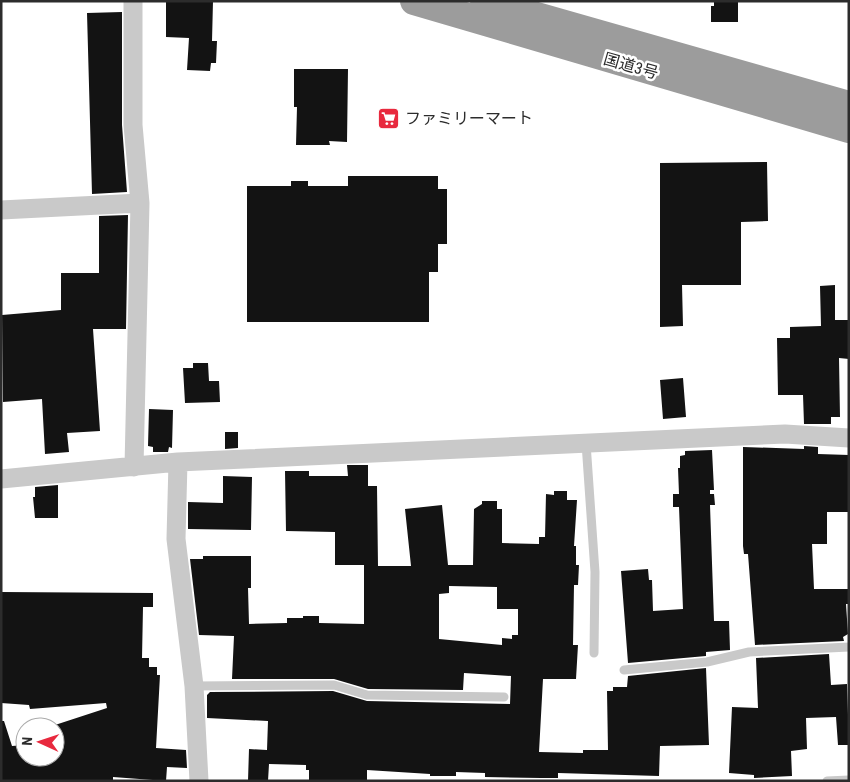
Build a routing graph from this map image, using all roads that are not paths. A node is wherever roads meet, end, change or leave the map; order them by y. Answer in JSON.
{"nodes":[{"id":1,"x":133,"y":1,"type":"edge"},
{"id":2,"x":414,"y":1,"type":"edge"},
{"id":3,"x":484,"y":1,"type":"edge"},
{"id":4,"x":849,"y":105,"type":"edge"},
{"id":5,"x":849,"y":129,"type":"edge"},
{"id":6,"x":140,"y":203,"type":"junction"},
{"id":7,"x":1,"y":210,"type":"edge"},
{"id":8,"x":849,"y":438,"type":"edge"},
{"id":9,"x":586,"y":443,"type":"junction"},
{"id":10,"x":178,"y":462,"type":"junction"},
{"id":11,"x":134,"y":467,"type":"junction"},
{"id":12,"x":1,"y":479,"type":"edge"},
{"id":13,"x":849,"y":647,"type":"edge"},
{"id":14,"x":594,"y":654,"type":"dead end"},
{"id":15,"x":624,"y":670,"type":"dead end"},
{"id":16,"x":194,"y":686,"type":"junction"},
{"id":17,"x":504,"y":697,"type":"dead end"},
{"id":18,"x":849,"y":780,"type":"edge"},
{"id":19,"x":199,"y":781,"type":"edge"},
{"id":20,"x":827,"y":781,"type":"edge"}],
"edges":[{"from":1,"to":6,"type":"street"},
{"from":2,"to":5,"type":"highway","name":"国道3号"},
{"from":3,"to":4,"type":"highway","name":"国道3号"},
{"from":6,"to":7,"type":"street"},
{"from":6,"to":11,"type":"street"},
{"from":8,"to":9,"type":"street"},
{"from":9,"to":10,"type":"street"},
{"from":9,"to":14,"type":"lane"},
{"from":10,"to":11,"type":"street"},
{"from":10,"to":16,"type":"street"},
{"from":11,"to":12,"type":"street"},
{"from":13,"to":15,"type":"lane"},
{"from":16,"to":17,"type":"lane"},
{"from":16,"to":19,"type":"street"},
{"from":18,"to":20,"type":"lane"}]}
